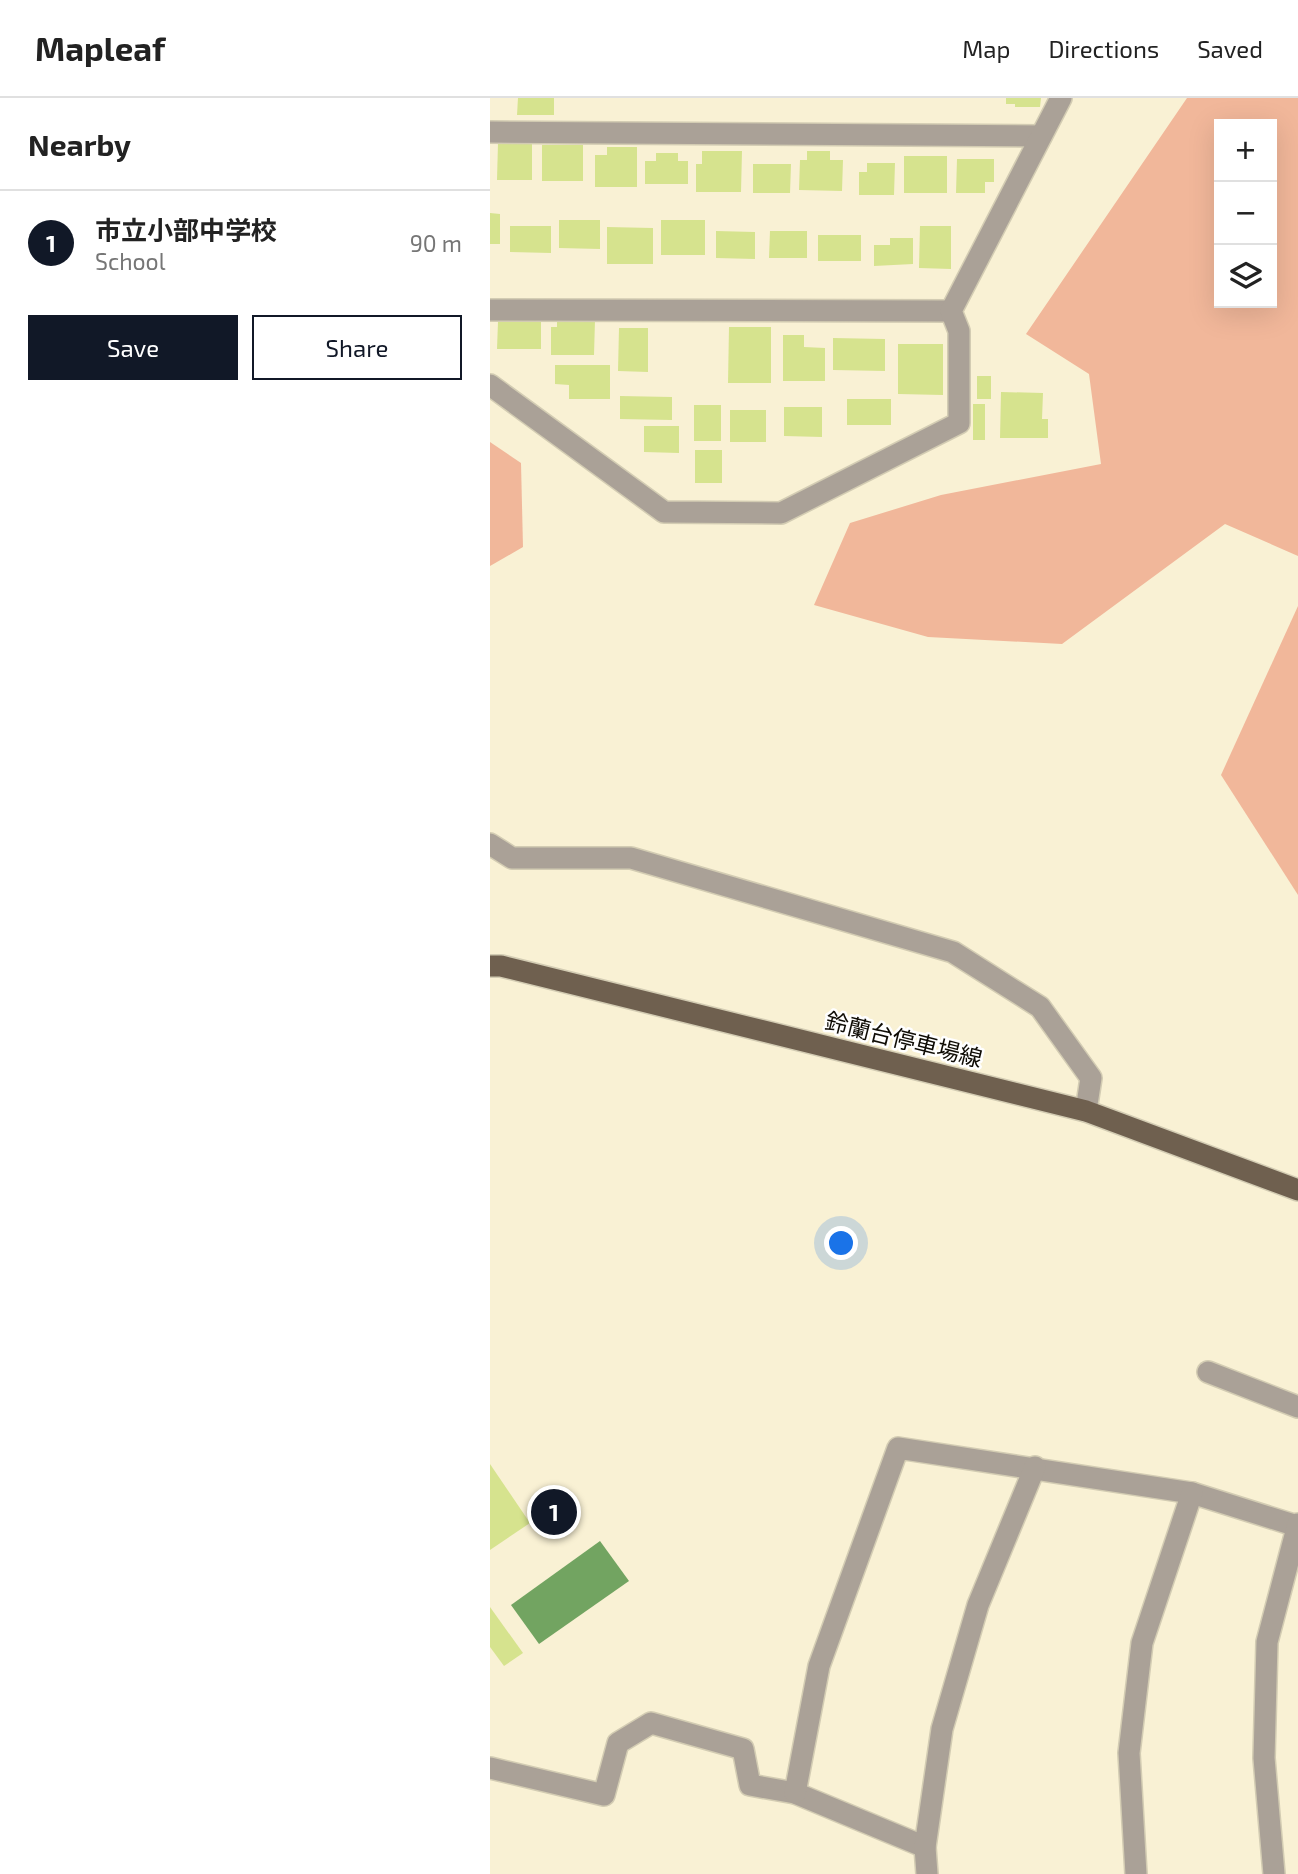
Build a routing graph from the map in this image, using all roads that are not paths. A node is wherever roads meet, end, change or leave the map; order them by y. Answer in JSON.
{"nodes":[{"id":1,"x":1061,"y":98,"type":"edge"},
{"id":2,"x":490,"y":132,"type":"edge"},
{"id":3,"x":1041,"y":136,"type":"junction"},
{"id":4,"x":490,"y":310,"type":"edge"},
{"id":5,"x":951,"y":311,"type":"junction"},
{"id":6,"x":490,"y":385,"type":"edge"},
{"id":7,"x":490,"y":844,"type":"edge"},
{"id":8,"x":490,"y":966,"type":"edge"},
{"id":9,"x":1086,"y":1111,"type":"junction"},
{"id":10,"x":1298,"y":1190,"type":"edge"},
{"id":11,"x":1208,"y":1372,"type":"dead end"},
{"id":12,"x":1298,"y":1408,"type":"edge"},
{"id":13,"x":1035,"y":1467,"type":"junction"},
{"id":14,"x":1192,"y":1493,"type":"junction"},
{"id":15,"x":1298,"y":1525,"type":"edge"},
{"id":16,"x":490,"y":1768,"type":"edge"},
{"id":17,"x":795,"y":1793,"type":"junction"},
{"id":18,"x":925,"y":1847,"type":"junction"},
{"id":19,"x":928,"y":1874,"type":"edge"},
{"id":20,"x":1136,"y":1874,"type":"edge"},
{"id":21,"x":1274,"y":1874,"type":"edge"}],
"edges":[{"from":1,"to":3,"type":"street"},
{"from":2,"to":3,"type":"street"},
{"from":3,"to":5,"type":"street"},
{"from":4,"to":5,"type":"street"},
{"from":5,"to":6,"type":"street"},
{"from":7,"to":9,"type":"street"},
{"from":8,"to":9,"type":"main road","name":"鈴蘭台停車場線"},
{"from":9,"to":10,"type":"main road","name":"鈴蘭台停車場線"},
{"from":11,"to":12,"type":"street"},
{"from":13,"to":14,"type":"street"},
{"from":13,"to":17,"type":"street"},
{"from":13,"to":18,"type":"street"},
{"from":14,"to":15,"type":"street"},
{"from":14,"to":20,"type":"street"},
{"from":15,"to":21,"type":"street"},
{"from":16,"to":17,"type":"street"},
{"from":17,"to":18,"type":"street"},
{"from":18,"to":19,"type":"street"}]}
